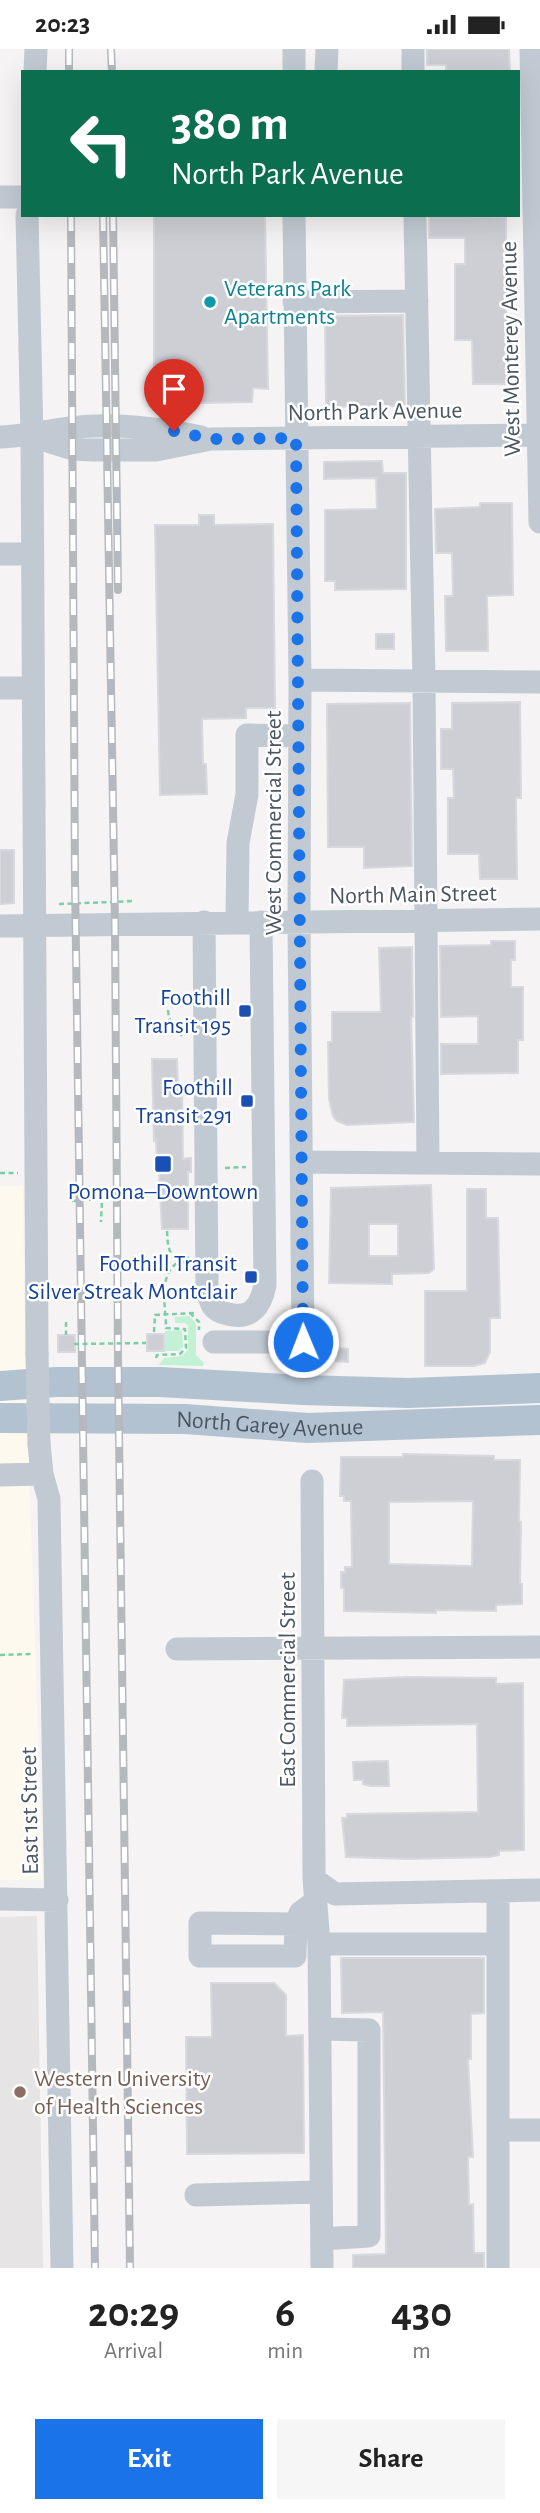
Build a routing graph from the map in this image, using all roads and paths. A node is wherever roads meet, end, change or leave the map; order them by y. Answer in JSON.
{"nodes":[{"id":1,"x":36,"y":49,"type":"edge"},
{"id":2,"x":294,"y":49,"type":"edge"},
{"id":3,"x":327,"y":49,"type":"edge"},
{"id":4,"x":413,"y":49,"type":"edge"},
{"id":5,"x":531,"y":49,"type":"edge"},
{"id":6,"x":35,"y":70,"type":"edge"},
{"id":7,"x":294,"y":70,"type":"edge"},
{"id":8,"x":326,"y":70,"type":"edge"},
{"id":9,"x":413,"y":70,"type":"edge"},
{"id":10,"x":526,"y":195,"type":"edge"},
{"id":11,"x":0,"y":197,"type":"edge"},
{"id":12,"x":21,"y":197,"type":"edge"},
{"id":13,"x":27,"y":217,"type":"edge"},
{"id":14,"x":294,"y":217,"type":"edge"},
{"id":15,"x":415,"y":217,"type":"edge"},
{"id":16,"x":417,"y":301,"type":"junction"},
{"id":17,"x":294,"y":302,"type":"junction"},
{"id":18,"x":538,"y":322,"type":"edge"},
{"id":19,"x":539,"y":435,"type":"edge"},
{"id":20,"x":32,"y":436,"type":"junction"},
{"id":21,"x":0,"y":437,"type":"edge"},
{"id":22,"x":420,"y":437,"type":"junction"},
{"id":23,"x":296,"y":438,"type":"junction"},
{"id":24,"x":540,"y":522,"type":"edge"},
{"id":25,"x":0,"y":554,"type":"edge"},
{"id":26,"x":32,"y":554,"type":"junction"},
{"id":27,"x":300,"y":680,"type":"junction"},
{"id":28,"x":424,"y":682,"type":"junction"},
{"id":29,"x":540,"y":682,"type":"edge"},
{"id":30,"x":0,"y":688,"type":"edge"},
{"id":31,"x":33,"y":688,"type":"junction"},
{"id":32,"x":299,"y":736,"type":"junction"},
{"id":33,"x":135,"y":901,"type":"dead end"},
{"id":34,"x":59,"y":904,"type":"dead end"},
{"id":35,"x":540,"y":919,"type":"edge"},
{"id":36,"x":425,"y":920,"type":"junction"},
{"id":37,"x":204,"y":922,"type":"junction"},
{"id":38,"x":237,"y":922,"type":"junction"},
{"id":39,"x":261,"y":922,"type":"junction"},
{"id":40,"x":299,"y":922,"type":"junction"},
{"id":41,"x":35,"y":925,"type":"junction"},
{"id":42,"x":0,"y":926,"type":"edge"},
{"id":43,"x":168,"y":1010,"type":"dead end"},
{"id":44,"x":185,"y":1038,"type":"dead end"},
{"id":45,"x":302,"y":1162,"type":"junction"},
{"id":46,"x":428,"y":1163,"type":"junction"},
{"id":47,"x":540,"y":1164,"type":"edge"},
{"id":48,"x":253,"y":1167,"type":"dead end"},
{"id":49,"x":223,"y":1168,"type":"dead end"},
{"id":50,"x":72,"y":1201,"type":"dead end"},
{"id":51,"x":101,"y":1222,"type":"dead end"},
{"id":52,"x":194,"y":1271,"type":"dead end"},
{"id":53,"x":155,"y":1315,"type":"dead end"},
{"id":54,"x":66,"y":1322,"type":"dead end"},
{"id":55,"x":154,"y":1332,"type":"dead end"},
{"id":56,"x":66,"y":1335,"type":"dead end"},
{"id":57,"x":214,"y":1342,"type":"dead end"},
{"id":58,"x":146,"y":1343,"type":"dead end"},
{"id":59,"x":74,"y":1344,"type":"dead end"},
{"id":60,"x":156,"y":1362,"type":"dead end"},
{"id":61,"x":6,"y":1385,"type":"edge"},
{"id":62,"x":540,"y":1388,"type":"edge"},
{"id":63,"x":0,"y":1418,"type":"edge"},
{"id":64,"x":540,"y":1420,"type":"edge"},
{"id":65,"x":43,"y":1474,"type":"junction"},
{"id":66,"x":0,"y":1475,"type":"edge"},
{"id":67,"x":312,"y":1481,"type":"dead end"},
{"id":68,"x":540,"y":1647,"type":"edge"},
{"id":69,"x":314,"y":1648,"type":"junction"},
{"id":70,"x":177,"y":1649,"type":"dead end"},
{"id":71,"x":315,"y":1890,"type":"junction"},
{"id":72,"x":540,"y":1890,"type":"edge"},
{"id":73,"x":498,"y":1891,"type":"junction"},
{"id":74,"x":0,"y":1899,"type":"edge"},
{"id":75,"x":57,"y":1900,"type":"junction"},
{"id":76,"x":296,"y":1924,"type":"dead end"},
{"id":77,"x":319,"y":1944,"type":"junction"},
{"id":78,"x":498,"y":1944,"type":"junction"},
{"id":79,"x":320,"y":2029,"type":"junction"},
{"id":80,"x":498,"y":2130,"type":"junction"},
{"id":81,"x":540,"y":2130,"type":"edge"},
{"id":82,"x":321,"y":2193,"type":"junction"},
{"id":83,"x":197,"y":2195,"type":"dead end"},
{"id":84,"x":322,"y":2239,"type":"junction"},
{"id":85,"x":62,"y":2268,"type":"edge"},
{"id":86,"x":322,"y":2268,"type":"edge"},
{"id":87,"x":498,"y":2268,"type":"edge"}],
"edges":[{"from":1,"to":6,"type":"street"},
{"from":2,"to":7,"type":"street"},
{"from":3,"to":8,"type":"street"},
{"from":4,"to":9,"type":"street"},
{"from":5,"to":10,"type":"street","name":"West Monterey Avenue"},
{"from":10,"to":18,"type":"street","name":"West Monterey Avenue"},
{"from":11,"to":12,"type":"street"},
{"from":13,"to":20,"type":"street","name":"East 1st Street"},
{"from":14,"to":17,"type":"street","name":"West Commercial Street"},
{"from":15,"to":16,"type":"street"},
{"from":16,"to":17,"type":"street"},
{"from":16,"to":22,"type":"street"},
{"from":17,"to":23,"type":"street","name":"West Commercial Street"},
{"from":18,"to":19,"type":"street","name":"West Monterey Avenue"},
{"from":19,"to":22,"type":"street","name":"North Park Avenue"},
{"from":19,"to":24,"type":"street","name":"West Monterey Avenue"},
{"from":20,"to":21,"type":"street","name":"North Park Avenue"},
{"from":20,"to":23,"type":"street","name":"North Park Avenue"},
{"from":20,"to":26,"type":"street","name":"East 1st Street"},
{"from":22,"to":23,"type":"street","name":"North Park Avenue"},
{"from":22,"to":28,"type":"street"},
{"from":23,"to":27,"type":"street","name":"West Commercial Street"},
{"from":25,"to":26,"type":"street"},
{"from":26,"to":31,"type":"street","name":"East 1st Street"},
{"from":27,"to":28,"type":"street"},
{"from":27,"to":32,"type":"street","name":"West Commercial Street"},
{"from":28,"to":29,"type":"street"},
{"from":28,"to":36,"type":"street"},
{"from":30,"to":31,"type":"street"},
{"from":31,"to":41,"type":"street","name":"East 1st Street"},
{"from":32,"to":38,"type":"street"},
{"from":32,"to":40,"type":"street","name":"West Commercial Street"},
{"from":33,"to":34,"type":"path"},
{"from":35,"to":36,"type":"street","name":"North Main Street"},
{"from":36,"to":40,"type":"street","name":"North Main Street"},
{"from":36,"to":46,"type":"street"},
{"from":37,"to":38,"type":"street","name":"North Main Street"},
{"from":37,"to":39,"type":"street"},
{"from":37,"to":41,"type":"street","name":"North Main Street"},
{"from":38,"to":39,"type":"street","name":"North Main Street"},
{"from":39,"to":40,"type":"street","name":"North Main Street"},
{"from":40,"to":45,"type":"street","name":"West Commercial Street"},
{"from":41,"to":42,"type":"street","name":"North Main Street"},
{"from":41,"to":65,"type":"street","name":"East 1st Street","bridge":true},
{"from":43,"to":44,"type":"path"},
{"from":45,"to":46,"type":"street"},
{"from":45,"to":57,"type":"street","name":"West Commercial Street"},
{"from":46,"to":47,"type":"street"},
{"from":48,"to":49,"type":"path"},
{"from":50,"to":51,"type":"path"},
{"from":52,"to":60,"type":"path"},
{"from":53,"to":55,"type":"path"},
{"from":54,"to":56,"type":"path"},
{"from":58,"to":59,"type":"path","bridge":true},
{"from":61,"to":62,"type":"main road","name":"North Garey Avenue"},
{"from":63,"to":64,"type":"main road","name":"North Garey Avenue"},
{"from":65,"to":66,"type":"street"},
{"from":65,"to":75,"type":"street","name":"East 1st Street"},
{"from":67,"to":69,"type":"street","name":"East Commercial Street"},
{"from":68,"to":69,"type":"street"},
{"from":69,"to":70,"type":"street"},
{"from":69,"to":71,"type":"street","name":"East Commercial Street"},
{"from":71,"to":73,"type":"street"},
{"from":71,"to":76,"type":"street"},
{"from":71,"to":77,"type":"street","name":"East Commercial Street"},
{"from":72,"to":73,"type":"street"},
{"from":73,"to":78,"type":"street"},
{"from":74,"to":75,"type":"street"},
{"from":75,"to":85,"type":"street","name":"East 1st Street"},
{"from":77,"to":78,"type":"street"},
{"from":77,"to":79,"type":"street","name":"East Commercial Street"},
{"from":78,"to":80,"type":"street"},
{"from":79,"to":82,"type":"street","name":"East Commercial Street"},
{"from":79,"to":84,"type":"street"},
{"from":80,"to":81,"type":"street"},
{"from":80,"to":87,"type":"street"},
{"from":82,"to":83,"type":"street"},
{"from":82,"to":84,"type":"street","name":"East Commercial Street"},
{"from":84,"to":86,"type":"street","name":"East Commercial Street"}]}
